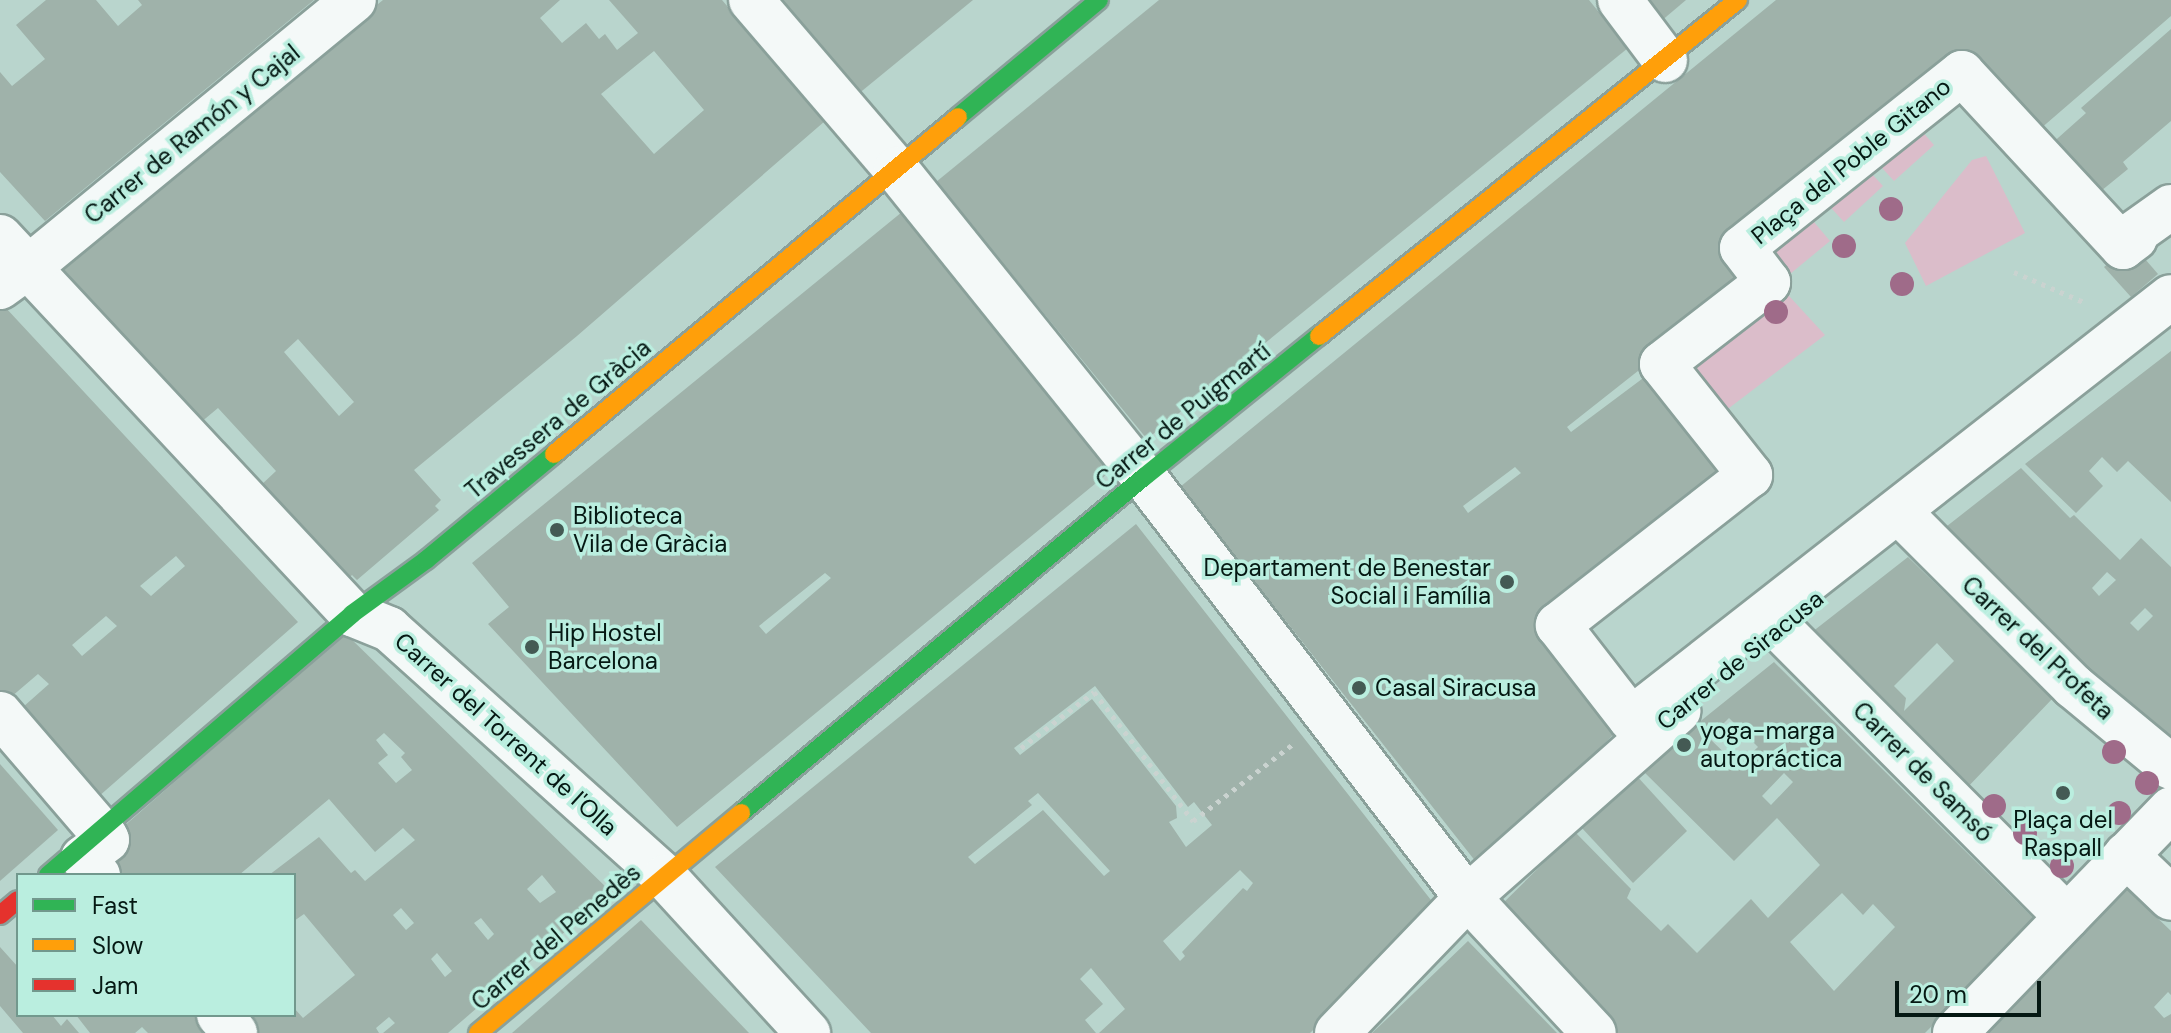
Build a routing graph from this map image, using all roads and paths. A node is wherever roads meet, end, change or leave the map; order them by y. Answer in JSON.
{"nodes":[{"id":1,"x":354,"y":0,"type":"edge"},
{"id":2,"x":751,"y":0,"type":"edge"},
{"id":3,"x":1099,"y":0,"type":"edge"},
{"id":4,"x":1620,"y":0,"type":"edge"},
{"id":5,"x":1738,"y":0,"type":"edge"},
{"id":6,"x":1665,"y":60,"type":"junction"},
{"id":7,"x":890,"y":161,"type":"junction"},
{"id":8,"x":2171,"y":207,"type":"edge"},
{"id":9,"x":9,"y":264,"type":"edge"},
{"id":10,"x":2171,"y":297,"type":"edge"},
{"id":11,"x":2171,"y":320,"type":"edge"},
{"id":12,"x":1144,"y":477,"type":"junction"},
{"id":13,"x":1910,"y":523,"type":"junction"},
{"id":14,"x":352,"y":614,"type":"junction"},
{"id":15,"x":1779,"y":628,"type":"junction"},
{"id":16,"x":0,"y":714,"type":"edge"},
{"id":17,"x":1329,"y":717,"type":"junction"},
{"id":18,"x":1021,"y":748,"type":"dead end"},
{"id":19,"x":2171,"y":767,"type":"edge"},
{"id":20,"x":2171,"y":809,"type":"edge"},
{"id":21,"x":101,"y":831,"type":"junction"},
{"id":22,"x":2126,"y":855,"type":"junction"},
{"id":23,"x":50,"y":873,"type":"edge"},
{"id":24,"x":96,"y":873,"type":"edge"},
{"id":25,"x":665,"y":877,"type":"junction"},
{"id":26,"x":1468,"y":897,"type":"junction"},
{"id":27,"x":2171,"y":898,"type":"edge"},
{"id":28,"x":16,"y":902,"type":"edge"},
{"id":29,"x":0,"y":915,"type":"edge"},
{"id":30,"x":2067,"y":917,"type":"junction"},
{"id":31,"x":221,"y":1017,"type":"edge"},
{"id":32,"x":235,"y":1033,"type":"edge"},
{"id":33,"x":478,"y":1033,"type":"edge"},
{"id":34,"x":808,"y":1033,"type":"edge"},
{"id":35,"x":1337,"y":1033,"type":"edge"},
{"id":36,"x":1594,"y":1033,"type":"edge"},
{"id":37,"x":1955,"y":1033,"type":"edge"}],
"edges":[{"from":1,"to":9,"type":"street","name":"Carrer de Ramón y Cajal"},
{"from":2,"to":7,"type":"street"},
{"from":3,"to":7,"type":"street","name":"Travessera de Gràcia"},
{"from":4,"to":6,"type":"street"},
{"from":5,"to":6,"type":"street","name":"Carrer de Puigmartí"},
{"from":6,"to":12,"type":"street","name":"Carrer de Puigmartí"},
{"from":7,"to":12,"type":"street"},
{"from":7,"to":14,"type":"street","name":"Travessera de Gràcia"},
{"from":8,"to":10,"type":"street","name":"Plaça del Poble Gitano"},
{"from":9,"to":14,"type":"street","name":"Carrer del Torrent de l'Olla"},
{"from":11,"to":13,"type":"street","name":"Carrer de Siracusa"},
{"from":12,"to":17,"type":"street"},
{"from":12,"to":25,"type":"street","name":"Carrer de Puigmartí"},
{"from":13,"to":15,"type":"street","name":"Carrer de Siracusa"},
{"from":13,"to":19,"type":"street","name":"Carrer del Profeta"},
{"from":14,"to":21,"type":"street","name":"Travessera de Gràcia"},
{"from":14,"to":25,"type":"street","name":"Carrer del Torrent de l'Olla"},
{"from":15,"to":26,"type":"street","name":"Carrer de Siracusa"},
{"from":15,"to":30,"type":"street","name":"Carrer de Samsó"},
{"from":16,"to":21,"type":"street"},
{"from":17,"to":18,"type":"path"},
{"from":17,"to":26,"type":"street"},
{"from":20,"to":22,"type":"street"},
{"from":21,"to":23,"type":"street","name":"Travessera de Gràcia"},
{"from":21,"to":24,"type":"street"},
{"from":22,"to":27,"type":"street"},
{"from":22,"to":30,"type":"street"},
{"from":25,"to":33,"type":"street","name":"Carrer del Penedès"},
{"from":25,"to":34,"type":"street","name":"Carrer del Torrent de l'Olla"},
{"from":26,"to":35,"type":"street","name":"Carrer de Siracusa"},
{"from":26,"to":36,"type":"street"},
{"from":28,"to":29,"type":"street"},
{"from":30,"to":37,"type":"street"},
{"from":31,"to":32,"type":"street"}]}
